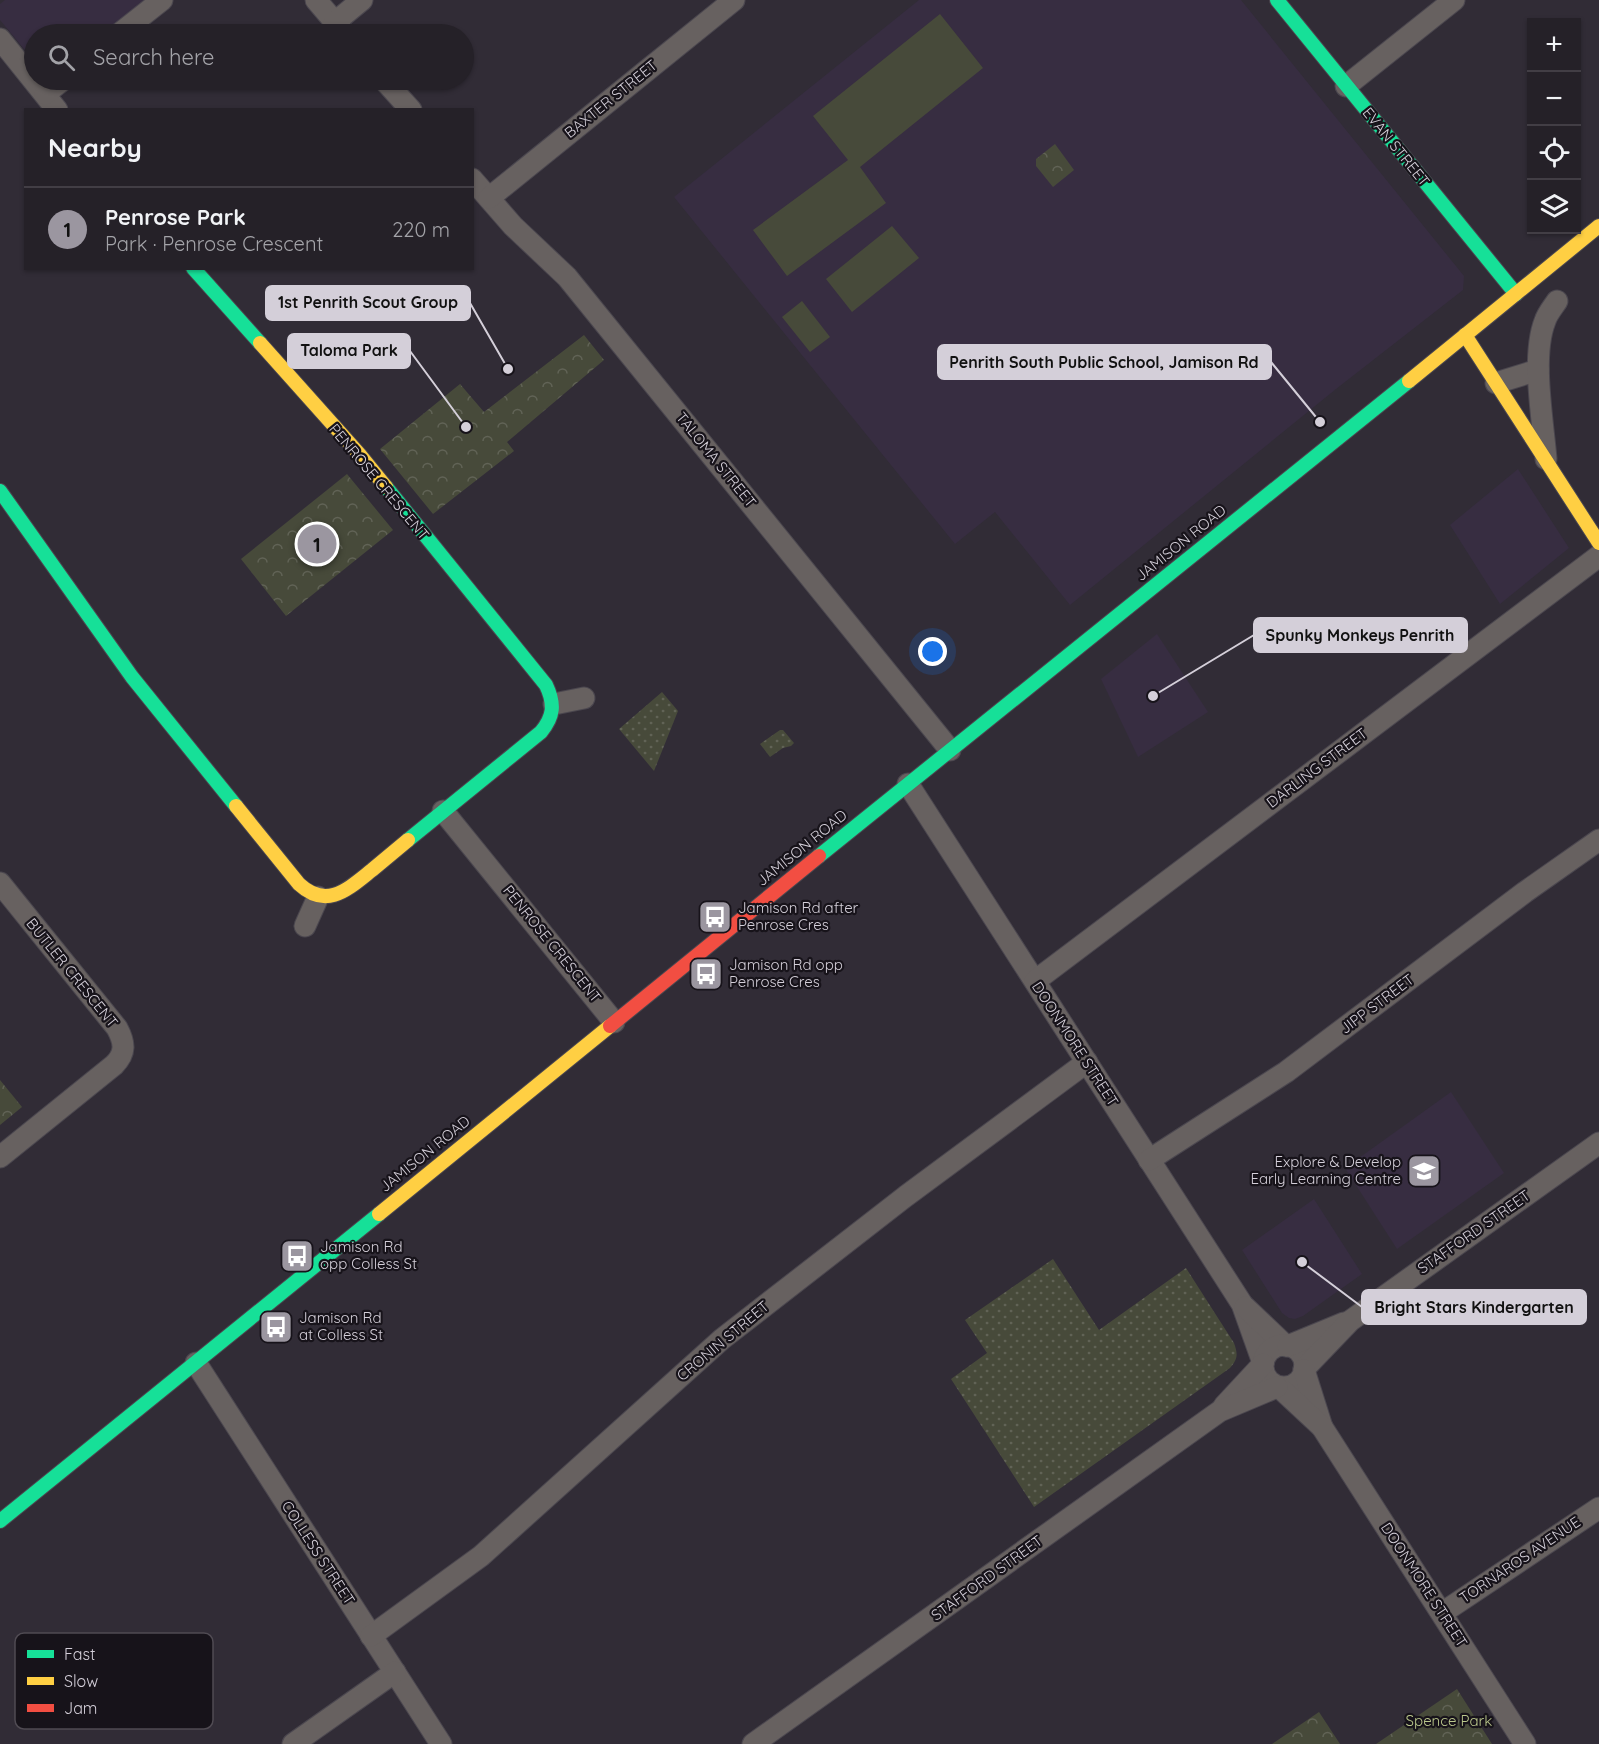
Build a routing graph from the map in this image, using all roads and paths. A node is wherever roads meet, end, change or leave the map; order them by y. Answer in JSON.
{"nodes":[{"id":1,"x":162,"y":0,"type":"edge"},
{"id":2,"x":316,"y":0,"type":"edge"},
{"id":3,"x":362,"y":0,"type":"edge"},
{"id":4,"x":734,"y":0,"type":"edge"},
{"id":5,"x":1277,"y":0,"type":"edge"},
{"id":6,"x":1454,"y":0,"type":"edge"},
{"id":7,"x":132,"y":24,"type":"edge"},
{"id":8,"x":336,"y":24,"type":"edge"},
{"id":9,"x":344,"y":24,"type":"edge"},
{"id":10,"x":0,"y":39,"type":"edge"},
{"id":11,"x":24,"y":69,"type":"edge"},
{"id":12,"x":1346,"y":86,"type":"junction"},
{"id":13,"x":41,"y":90,"type":"edge"},
{"id":14,"x":393,"y":90,"type":"edge"},
{"id":15,"x":51,"y":102,"type":"edge"},
{"id":16,"x":409,"y":108,"type":"edge"},
{"id":17,"x":474,"y":181,"type":"edge"},
{"id":18,"x":489,"y":198,"type":"junction"},
{"id":19,"x":1599,"y":226,"type":"edge"},
{"id":20,"x":195,"y":270,"type":"edge"},
{"id":21,"x":1516,"y":294,"type":"junction"},
{"id":22,"x":1557,"y":301,"type":"dead end"},
{"id":23,"x":1465,"y":335,"type":"junction"},
{"id":24,"x":1538,"y":370,"type":"junction"},
{"id":25,"x":1496,"y":383,"type":"junction"},
{"id":26,"x":1546,"y":459,"type":"junction"},
{"id":27,"x":0,"y":492,"type":"edge"},
{"id":28,"x":1599,"y":543,"type":"edge"},
{"id":29,"x":1599,"y":556,"type":"edge"},
{"id":30,"x":584,"y":698,"type":"dead end"},
{"id":31,"x":554,"y":704,"type":"junction"},
{"id":32,"x":950,"y":750,"type":"junction"},
{"id":33,"x":908,"y":784,"type":"junction"},
{"id":34,"x":443,"y":812,"type":"junction"},
{"id":35,"x":1599,"y":840,"type":"edge"},
{"id":36,"x":0,"y":883,"type":"edge"},
{"id":37,"x":318,"y":897,"type":"junction"},
{"id":38,"x":305,"y":926,"type":"dead end"},
{"id":39,"x":1035,"y":981,"type":"junction"},
{"id":40,"x":614,"y":1022,"type":"junction"},
{"id":41,"x":1087,"y":1062,"type":"junction"},
{"id":42,"x":1599,"y":1143,"type":"edge"},
{"id":43,"x":0,"y":1157,"type":"edge"},
{"id":44,"x":1149,"y":1160,"type":"junction"},
{"id":45,"x":1242,"y":1304,"type":"junction"},
{"id":46,"x":1350,"y":1321,"type":"junction"},
{"id":47,"x":1287,"y":1346,"type":"junction"},
{"id":48,"x":196,"y":1362,"type":"junction"},
{"id":49,"x":1263,"y":1364,"type":"junction"},
{"id":50,"x":1304,"y":1370,"type":"junction"},
{"id":51,"x":1278,"y":1387,"type":"junction"},
{"id":52,"x":1220,"y":1411,"type":"junction"},
{"id":53,"x":1322,"y":1427,"type":"junction"},
{"id":54,"x":1599,"y":1508,"type":"edge"},
{"id":55,"x":0,"y":1521,"type":"edge"},
{"id":56,"x":1442,"y":1613,"type":"junction"},
{"id":57,"x":371,"y":1636,"type":"junction"},
{"id":58,"x":395,"y":1672,"type":"junction"},
{"id":59,"x":293,"y":1744,"type":"edge"},
{"id":60,"x":441,"y":1744,"type":"edge"},
{"id":61,"x":753,"y":1744,"type":"edge"},
{"id":62,"x":1525,"y":1744,"type":"edge"}],
"edges":[{"from":1,"to":7,"type":"street"},
{"from":2,"to":8,"type":"street"},
{"from":3,"to":9,"type":"street"},
{"from":4,"to":18,"type":"street","name":"BAXTER STREET"},
{"from":5,"to":12,"type":"main road","name":"EVAN STREET"},
{"from":6,"to":12,"type":"street"},
{"from":10,"to":11,"type":"street"},
{"from":12,"to":21,"type":"main road","name":"EVAN STREET"},
{"from":13,"to":15,"type":"street"},
{"from":14,"to":16,"type":"street"},
{"from":17,"to":18,"type":"street","name":"TALOMA STREET"},
{"from":18,"to":32,"type":"street","name":"TALOMA STREET"},
{"from":19,"to":21,"type":"main road","name":"JAMISON ROAD"},
{"from":20,"to":31,"type":"main road","name":"PENROSE CRESCENT"},
{"from":21,"to":23,"type":"main road","name":"JAMISON ROAD"},
{"from":22,"to":24,"type":"street"},
{"from":23,"to":25,"type":"main road"},
{"from":23,"to":32,"type":"main road","name":"JAMISON ROAD"},
{"from":24,"to":25,"type":"street"},
{"from":24,"to":26,"type":"street"},
{"from":25,"to":26,"type":"main road"},
{"from":26,"to":28,"type":"main road"},
{"from":27,"to":37,"type":"main road"},
{"from":29,"to":39,"type":"street","name":"DARLING STREET"},
{"from":30,"to":31,"type":"street"},
{"from":31,"to":34,"type":"main road"},
{"from":32,"to":33,"type":"main road","name":"JAMISON ROAD"},
{"from":33,"to":39,"type":"street","name":"DOONMORE STREET"},
{"from":33,"to":40,"type":"main road","name":"JAMISON ROAD"},
{"from":34,"to":37,"type":"main road"},
{"from":34,"to":40,"type":"street","name":"PENROSE CRESCENT"},
{"from":35,"to":44,"type":"street","name":"JIPP STREET"},
{"from":36,"to":43,"type":"street","name":"BUTLER CRESCENT"},
{"from":37,"to":38,"type":"street"},
{"from":39,"to":41,"type":"street","name":"DOONMORE STREET"},
{"from":40,"to":48,"type":"main road","name":"JAMISON ROAD"},
{"from":41,"to":44,"type":"street","name":"DOONMORE STREET"},
{"from":41,"to":57,"type":"street","name":"CRONIN STREET"},
{"from":42,"to":46,"type":"street","name":"STAFFORD STREET"},
{"from":44,"to":45,"type":"street","name":"DOONMORE STREET"},
{"from":45,"to":47,"type":"street","name":"DOONMORE STREET"},
{"from":45,"to":49,"type":"street","name":"DOONMORE STREET"},
{"from":46,"to":47,"type":"street","name":"STAFFORD STREET"},
{"from":46,"to":50,"type":"street","name":"STAFFORD STREET"},
{"from":47,"to":49,"type":"street"},
{"from":47,"to":50,"type":"street"},
{"from":48,"to":55,"type":"main road","name":"JAMISON ROAD"},
{"from":48,"to":57,"type":"street","name":"COLLESS STREET"},
{"from":49,"to":51,"type":"street"},
{"from":49,"to":52,"type":"street","name":"STAFFORD STREET"},
{"from":50,"to":51,"type":"street"},
{"from":50,"to":53,"type":"street","name":"DOONMORE STREET"},
{"from":51,"to":52,"type":"street","name":"STAFFORD STREET"},
{"from":51,"to":53,"type":"street","name":"DOONMORE STREET"},
{"from":52,"to":61,"type":"street","name":"STAFFORD STREET"},
{"from":53,"to":56,"type":"street","name":"DOONMORE STREET"},
{"from":54,"to":56,"type":"street","name":"TORNAROS AVENUE"},
{"from":56,"to":62,"type":"street","name":"DOONMORE STREET"},
{"from":57,"to":58,"type":"street","name":"COLLESS STREET"},
{"from":58,"to":59,"type":"street"},
{"from":58,"to":60,"type":"street","name":"COLLESS STREET"}]}
